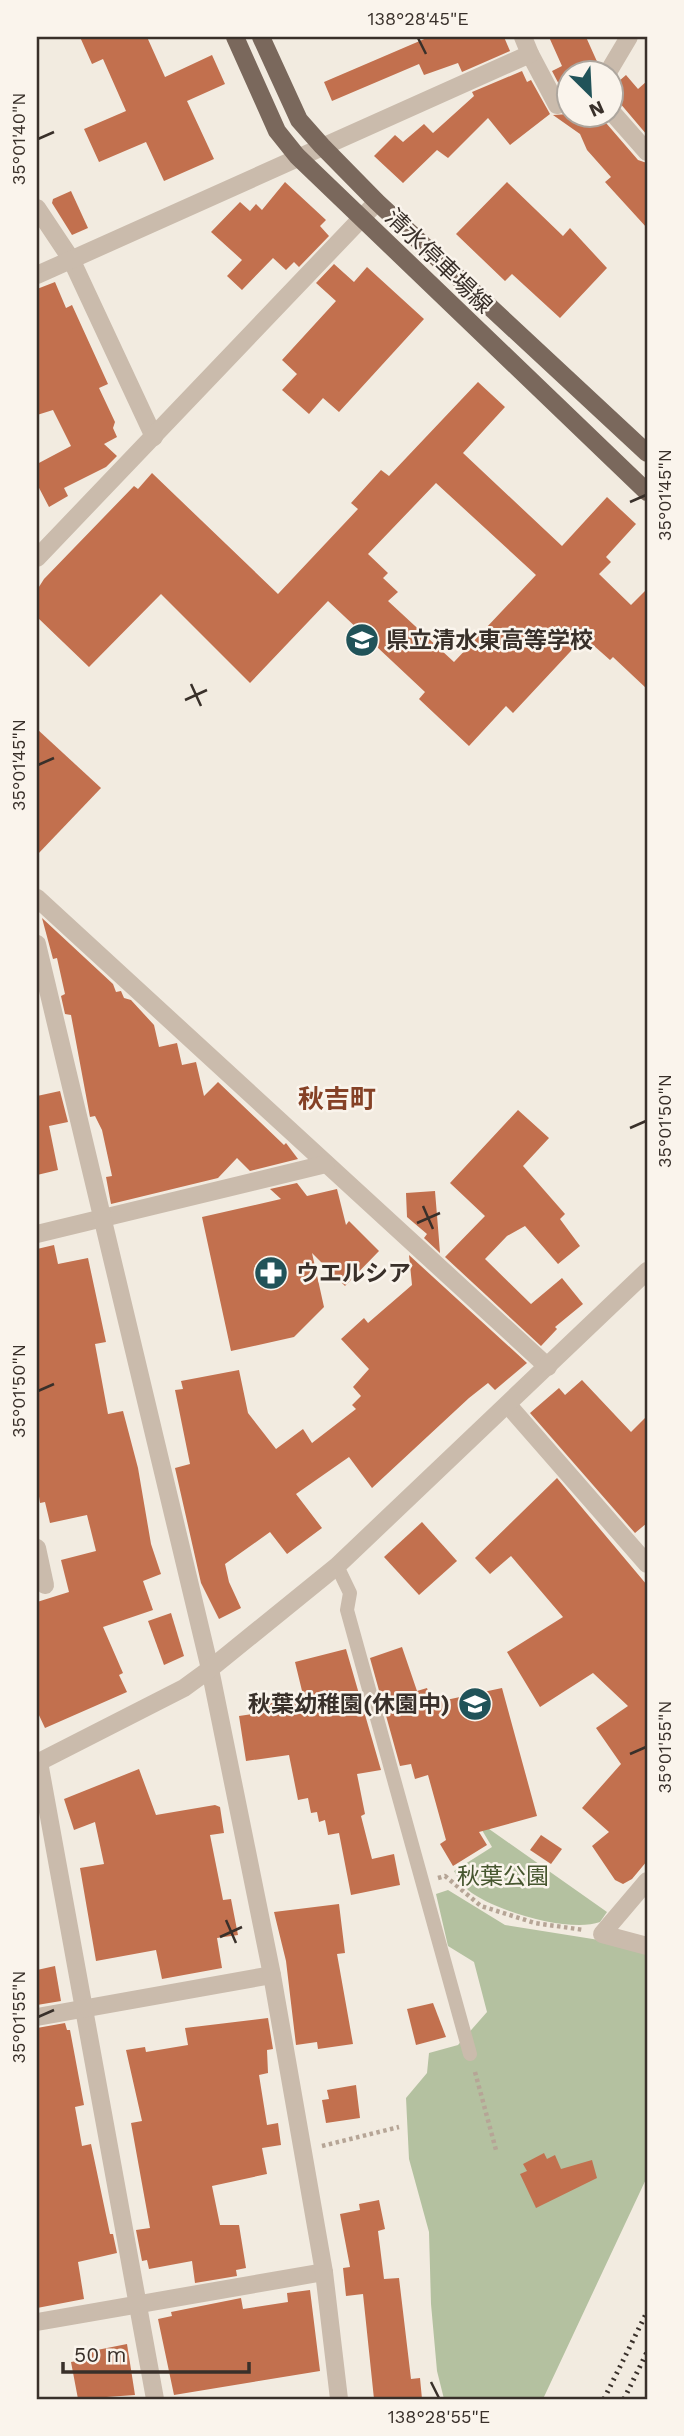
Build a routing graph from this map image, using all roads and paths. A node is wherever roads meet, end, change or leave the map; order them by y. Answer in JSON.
{"nodes":[{"id":1,"x":235,"y":37,"type":"edge"},
{"id":2,"x":261,"y":37,"type":"edge"},
{"id":3,"x":523,"y":37,"type":"edge"},
{"id":4,"x":629,"y":37,"type":"edge"},
{"id":5,"x":530,"y":54,"type":"junction"},
{"id":6,"x":615,"y":60,"type":"edge"},
{"id":7,"x":554,"y":100,"type":"edge"},
{"id":8,"x":624,"y":125,"type":"edge"},
{"id":9,"x":322,"y":146,"type":"junction"},
{"id":10,"x":647,"y":152,"type":"edge"},
{"id":11,"x":297,"y":156,"type":"junction"},
{"id":12,"x":377,"y":202,"type":"junction"},
{"id":13,"x":37,"y":208,"type":"edge"},
{"id":14,"x":361,"y":220,"type":"junction"},
{"id":15,"x":71,"y":259,"type":"junction"},
{"id":16,"x":37,"y":275,"type":"edge"},
{"id":17,"x":154,"y":437,"type":"junction"},
{"id":18,"x":647,"y":453,"type":"edge"},
{"id":19,"x":647,"y":492,"type":"edge"},
{"id":20,"x":37,"y":558,"type":"edge"},
{"id":21,"x":37,"y":898,"type":"edge"},
{"id":22,"x":37,"y":944,"type":"edge"},
{"id":23,"x":326,"y":1164,"type":"junction"},
{"id":24,"x":102,"y":1218,"type":"junction"},
{"id":25,"x":37,"y":1234,"type":"edge"},
{"id":26,"x":647,"y":1271,"type":"edge"},
{"id":27,"x":548,"y":1367,"type":"junction"},
{"id":28,"x":508,"y":1405,"type":"junction"},
{"id":29,"x":37,"y":1548,"type":"edge"},
{"id":30,"x":647,"y":1564,"type":"edge"},
{"id":31,"x":337,"y":1566,"type":"junction"},
{"id":32,"x":45,"y":1585,"type":"dead end"},
{"id":33,"x":210,"y":1669,"type":"junction"},
{"id":34,"x":38,"y":1763,"type":"edge"},
{"id":35,"x":647,"y":1881,"type":"edge"},
{"id":36,"x":423,"y":1882,"type":"junction"},
{"id":37,"x":602,"y":1934,"type":"junction"},
{"id":38,"x":647,"y":1946,"type":"edge"},
{"id":39,"x":272,"y":1975,"type":"junction"},
{"id":40,"x":82,"y":2010,"type":"junction"},
{"id":41,"x":37,"y":2017,"type":"edge"},
{"id":42,"x":470,"y":2054,"type":"joint"},
{"id":43,"x":399,"y":2127,"type":"dead end"},
{"id":44,"x":350,"y":2140,"type":"dead end"},
{"id":45,"x":496,"y":2150,"type":"dead end"},
{"id":46,"x":324,"y":2272,"type":"junction"},
{"id":47,"x":137,"y":2303,"type":"junction"},
{"id":48,"x":37,"y":2322,"type":"edge"},
{"id":49,"x":155,"y":2399,"type":"edge"},
{"id":50,"x":339,"y":2399,"type":"edge"}],
"edges":[{"from":1,"to":11,"type":"main road","name":"清水停車場線"},
{"from":2,"to":9,"type":"main road","name":"清水停車場線"},
{"from":3,"to":5,"type":"street"},
{"from":4,"to":6,"type":"street"},
{"from":5,"to":7,"type":"street"},
{"from":5,"to":9,"type":"street"},
{"from":8,"to":10,"type":"street"},
{"from":9,"to":11,"type":"street"},
{"from":9,"to":12,"type":"main road","name":"清水停車場線"},
{"from":11,"to":14,"type":"main road","name":"清水停車場線"},
{"from":11,"to":15,"type":"street"},
{"from":12,"to":14,"type":"street"},
{"from":12,"to":18,"type":"main road","name":"清水停車場線"},
{"from":13,"to":15,"type":"street"},
{"from":14,"to":17,"type":"street"},
{"from":14,"to":19,"type":"main road","name":"清水停車場線"},
{"from":15,"to":16,"type":"street"},
{"from":15,"to":17,"type":"street"},
{"from":17,"to":20,"type":"street"},
{"from":21,"to":23,"type":"street"},
{"from":22,"to":24,"type":"street"},
{"from":23,"to":24,"type":"street"},
{"from":23,"to":27,"type":"street"},
{"from":24,"to":25,"type":"street"},
{"from":24,"to":33,"type":"street"},
{"from":26,"to":27,"type":"street"},
{"from":27,"to":28,"type":"street"},
{"from":28,"to":30,"type":"street"},
{"from":28,"to":31,"type":"street"},
{"from":29,"to":32,"type":"street"},
{"from":31,"to":33,"type":"street"},
{"from":31,"to":36,"type":"lane"},
{"from":33,"to":34,"type":"street"},
{"from":33,"to":39,"type":"street"},
{"from":34,"to":40,"type":"street"},
{"from":35,"to":37,"type":"street"},
{"from":36,"to":37,"type":"path"},
{"from":36,"to":42,"type":"lane"},
{"from":37,"to":38,"type":"street"},
{"from":39,"to":40,"type":"street"},
{"from":39,"to":46,"type":"street"},
{"from":40,"to":41,"type":"street"},
{"from":40,"to":47,"type":"street"},
{"from":42,"to":45,"type":"path"},
{"from":43,"to":44,"type":"path"},
{"from":46,"to":47,"type":"street"},
{"from":46,"to":50,"type":"street"},
{"from":47,"to":48,"type":"street"},
{"from":47,"to":49,"type":"street"}]}
